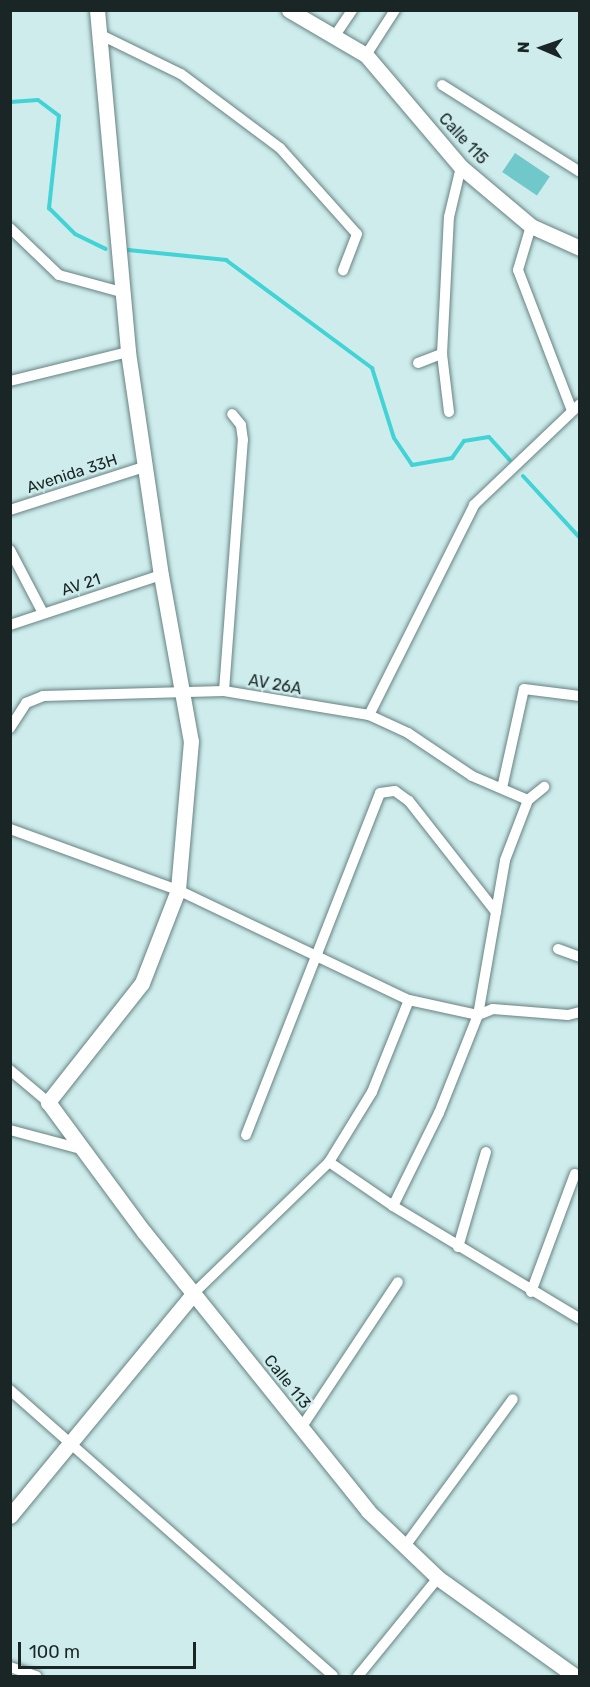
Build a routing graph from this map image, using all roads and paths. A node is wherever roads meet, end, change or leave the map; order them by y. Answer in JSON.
{"nodes":[{"id":1,"x":97,"y":10,"type":"edge"},
{"id":2,"x":289,"y":10,"type":"edge"},
{"id":3,"x":313,"y":10,"type":"edge"},
{"id":4,"x":352,"y":10,"type":"edge"},
{"id":5,"x":395,"y":10,"type":"edge"},
{"id":6,"x":99,"y":34,"type":"junction"},
{"id":7,"x":336,"y":34,"type":"junction"},
{"id":8,"x":366,"y":56,"type":"junction"},
{"id":9,"x":442,"y":85,"type":"dead end"},
{"id":10,"x":460,"y":167,"type":"junction"},
{"id":11,"x":579,"y":172,"type":"edge"},
{"id":12,"x":531,"y":226,"type":"junction"},
{"id":13,"x":10,"y":228,"type":"edge"},
{"id":14,"x":579,"y":248,"type":"edge"},
{"id":15,"x":343,"y":270,"type":"dead end"},
{"id":16,"x":121,"y":291,"type":"junction"},
{"id":17,"x":128,"y":352,"type":"junction"},
{"id":18,"x":442,"y":354,"type":"junction"},
{"id":19,"x":418,"y":363,"type":"dead end"},
{"id":20,"x":10,"y":381,"type":"edge"},
{"id":21,"x":576,"y":407,"type":"edge"},
{"id":22,"x":449,"y":412,"type":"dead end"},
{"id":23,"x":232,"y":414,"type":"dead end"},
{"id":24,"x":144,"y":467,"type":"junction"},
{"id":25,"x":10,"y":510,"type":"edge"},
{"id":26,"x":10,"y":550,"type":"edge"},
{"id":27,"x":161,"y":574,"type":"junction"},
{"id":28,"x":43,"y":613,"type":"junction"},
{"id":29,"x":10,"y":625,"type":"edge"},
{"id":30,"x":224,"y":691,"type":"junction"},
{"id":31,"x":184,"y":694,"type":"junction"},
{"id":32,"x":579,"y":696,"type":"edge"},
{"id":33,"x":369,"y":715,"type":"junction"},
{"id":34,"x":10,"y":728,"type":"edge"},
{"id":35,"x":544,"y":787,"type":"dead end"},
{"id":36,"x":502,"y":788,"type":"junction"},
{"id":37,"x":528,"y":800,"type":"junction"},
{"id":38,"x":10,"y":829,"type":"edge"},
{"id":39,"x":178,"y":890,"type":"junction"},
{"id":40,"x":496,"y":912,"type":"junction"},
{"id":41,"x":558,"y":950,"type":"dead end"},
{"id":42,"x":313,"y":956,"type":"junction"},
{"id":43,"x":579,"y":957,"type":"edge"},
{"id":44,"x":409,"y":1000,"type":"junction"},
{"id":45,"x":579,"y":1012,"type":"edge"},
{"id":46,"x":478,"y":1015,"type":"junction"},
{"id":47,"x":10,"y":1070,"type":"edge"},
{"id":48,"x":48,"y":1102,"type":"junction"},
{"id":49,"x":10,"y":1130,"type":"edge"},
{"id":50,"x":246,"y":1135,"type":"dead end"},
{"id":51,"x":81,"y":1149,"type":"junction"},
{"id":52,"x":486,"y":1152,"type":"dead end"},
{"id":53,"x":329,"y":1162,"type":"junction"},
{"id":54,"x":575,"y":1174,"type":"dead end"},
{"id":55,"x":393,"y":1206,"type":"junction"},
{"id":56,"x":458,"y":1246,"type":"junction"},
{"id":57,"x":398,"y":1282,"type":"dead end"},
{"id":58,"x":531,"y":1292,"type":"junction"},
{"id":59,"x":193,"y":1294,"type":"junction"},
{"id":60,"x":579,"y":1319,"type":"edge"},
{"id":61,"x":10,"y":1390,"type":"edge"},
{"id":62,"x":513,"y":1399,"type":"dead end"},
{"id":63,"x":301,"y":1428,"type":"junction"},
{"id":64,"x":68,"y":1442,"type":"junction"},
{"id":65,"x":10,"y":1516,"type":"edge"},
{"id":66,"x":405,"y":1546,"type":"junction"},
{"id":67,"x":438,"y":1578,"type":"junction"},
{"id":68,"x":10,"y":1667,"type":"edge"},
{"id":69,"x":36,"y":1677,"type":"edge"},
{"id":70,"x":333,"y":1677,"type":"edge"},
{"id":71,"x":358,"y":1677,"type":"edge"},
{"id":72,"x":575,"y":1677,"type":"edge"}],
"edges":[{"from":1,"to":6,"type":"street"},
{"from":2,"to":7,"type":"street","name":"Calle 115"},
{"from":3,"to":7,"type":"street","name":"Calle 115"},
{"from":4,"to":7,"type":"street"},
{"from":5,"to":8,"type":"street"},
{"from":6,"to":15,"type":"street"},
{"from":6,"to":16,"type":"street"},
{"from":7,"to":8,"type":"street","name":"Calle 115"},
{"from":8,"to":10,"type":"street","name":"Calle 115"},
{"from":9,"to":11,"type":"street"},
{"from":10,"to":12,"type":"street","name":"Calle 115"},
{"from":10,"to":18,"type":"street"},
{"from":12,"to":14,"type":"street","name":"Calle 115"},
{"from":12,"to":21,"type":"street"},
{"from":13,"to":16,"type":"street"},
{"from":16,"to":17,"type":"street"},
{"from":17,"to":20,"type":"street"},
{"from":17,"to":24,"type":"street"},
{"from":18,"to":19,"type":"street"},
{"from":18,"to":22,"type":"street"},
{"from":21,"to":33,"type":"street"},
{"from":23,"to":30,"type":"street"},
{"from":24,"to":25,"type":"street","name":"Avenida 33H"},
{"from":24,"to":27,"type":"street"},
{"from":26,"to":28,"type":"street"},
{"from":27,"to":28,"type":"street","name":"AV 21"},
{"from":27,"to":31,"type":"street"},
{"from":28,"to":29,"type":"street","name":"AV 21"},
{"from":30,"to":31,"type":"street","name":"AV 26A"},
{"from":30,"to":33,"type":"street","name":"AV 26A"},
{"from":31,"to":34,"type":"street","name":"AV 26A"},
{"from":31,"to":39,"type":"street"},
{"from":32,"to":36,"type":"street"},
{"from":33,"to":36,"type":"street","name":"AV 26A"},
{"from":35,"to":37,"type":"street"},
{"from":36,"to":37,"type":"street","name":"AV 26A"},
{"from":37,"to":40,"type":"street"},
{"from":38,"to":39,"type":"street"},
{"from":39,"to":42,"type":"street"},
{"from":39,"to":48,"type":"street"},
{"from":40,"to":42,"type":"street"},
{"from":40,"to":46,"type":"street"},
{"from":41,"to":43,"type":"street"},
{"from":42,"to":44,"type":"street"},
{"from":42,"to":50,"type":"street"},
{"from":44,"to":46,"type":"street"},
{"from":44,"to":53,"type":"street"},
{"from":45,"to":46,"type":"street"},
{"from":46,"to":55,"type":"street"},
{"from":47,"to":48,"type":"street","name":"Calle 113"},
{"from":48,"to":51,"type":"street","name":"Calle 113"},
{"from":49,"to":51,"type":"street"},
{"from":51,"to":59,"type":"street","name":"Calle 113"},
{"from":52,"to":56,"type":"street"},
{"from":53,"to":55,"type":"street"},
{"from":53,"to":59,"type":"street"},
{"from":54,"to":58,"type":"street"},
{"from":55,"to":56,"type":"street"},
{"from":56,"to":58,"type":"street"},
{"from":57,"to":63,"type":"street"},
{"from":58,"to":60,"type":"street"},
{"from":59,"to":63,"type":"street","name":"Calle 113"},
{"from":59,"to":64,"type":"street"},
{"from":61,"to":64,"type":"street"},
{"from":62,"to":66,"type":"street"},
{"from":63,"to":66,"type":"street","name":"Calle 113"},
{"from":64,"to":65,"type":"street"},
{"from":64,"to":70,"type":"street"},
{"from":66,"to":67,"type":"street","name":"Calle 113"},
{"from":67,"to":71,"type":"street"},
{"from":67,"to":72,"type":"street","name":"Calle 113"},
{"from":68,"to":69,"type":"street"}]}
